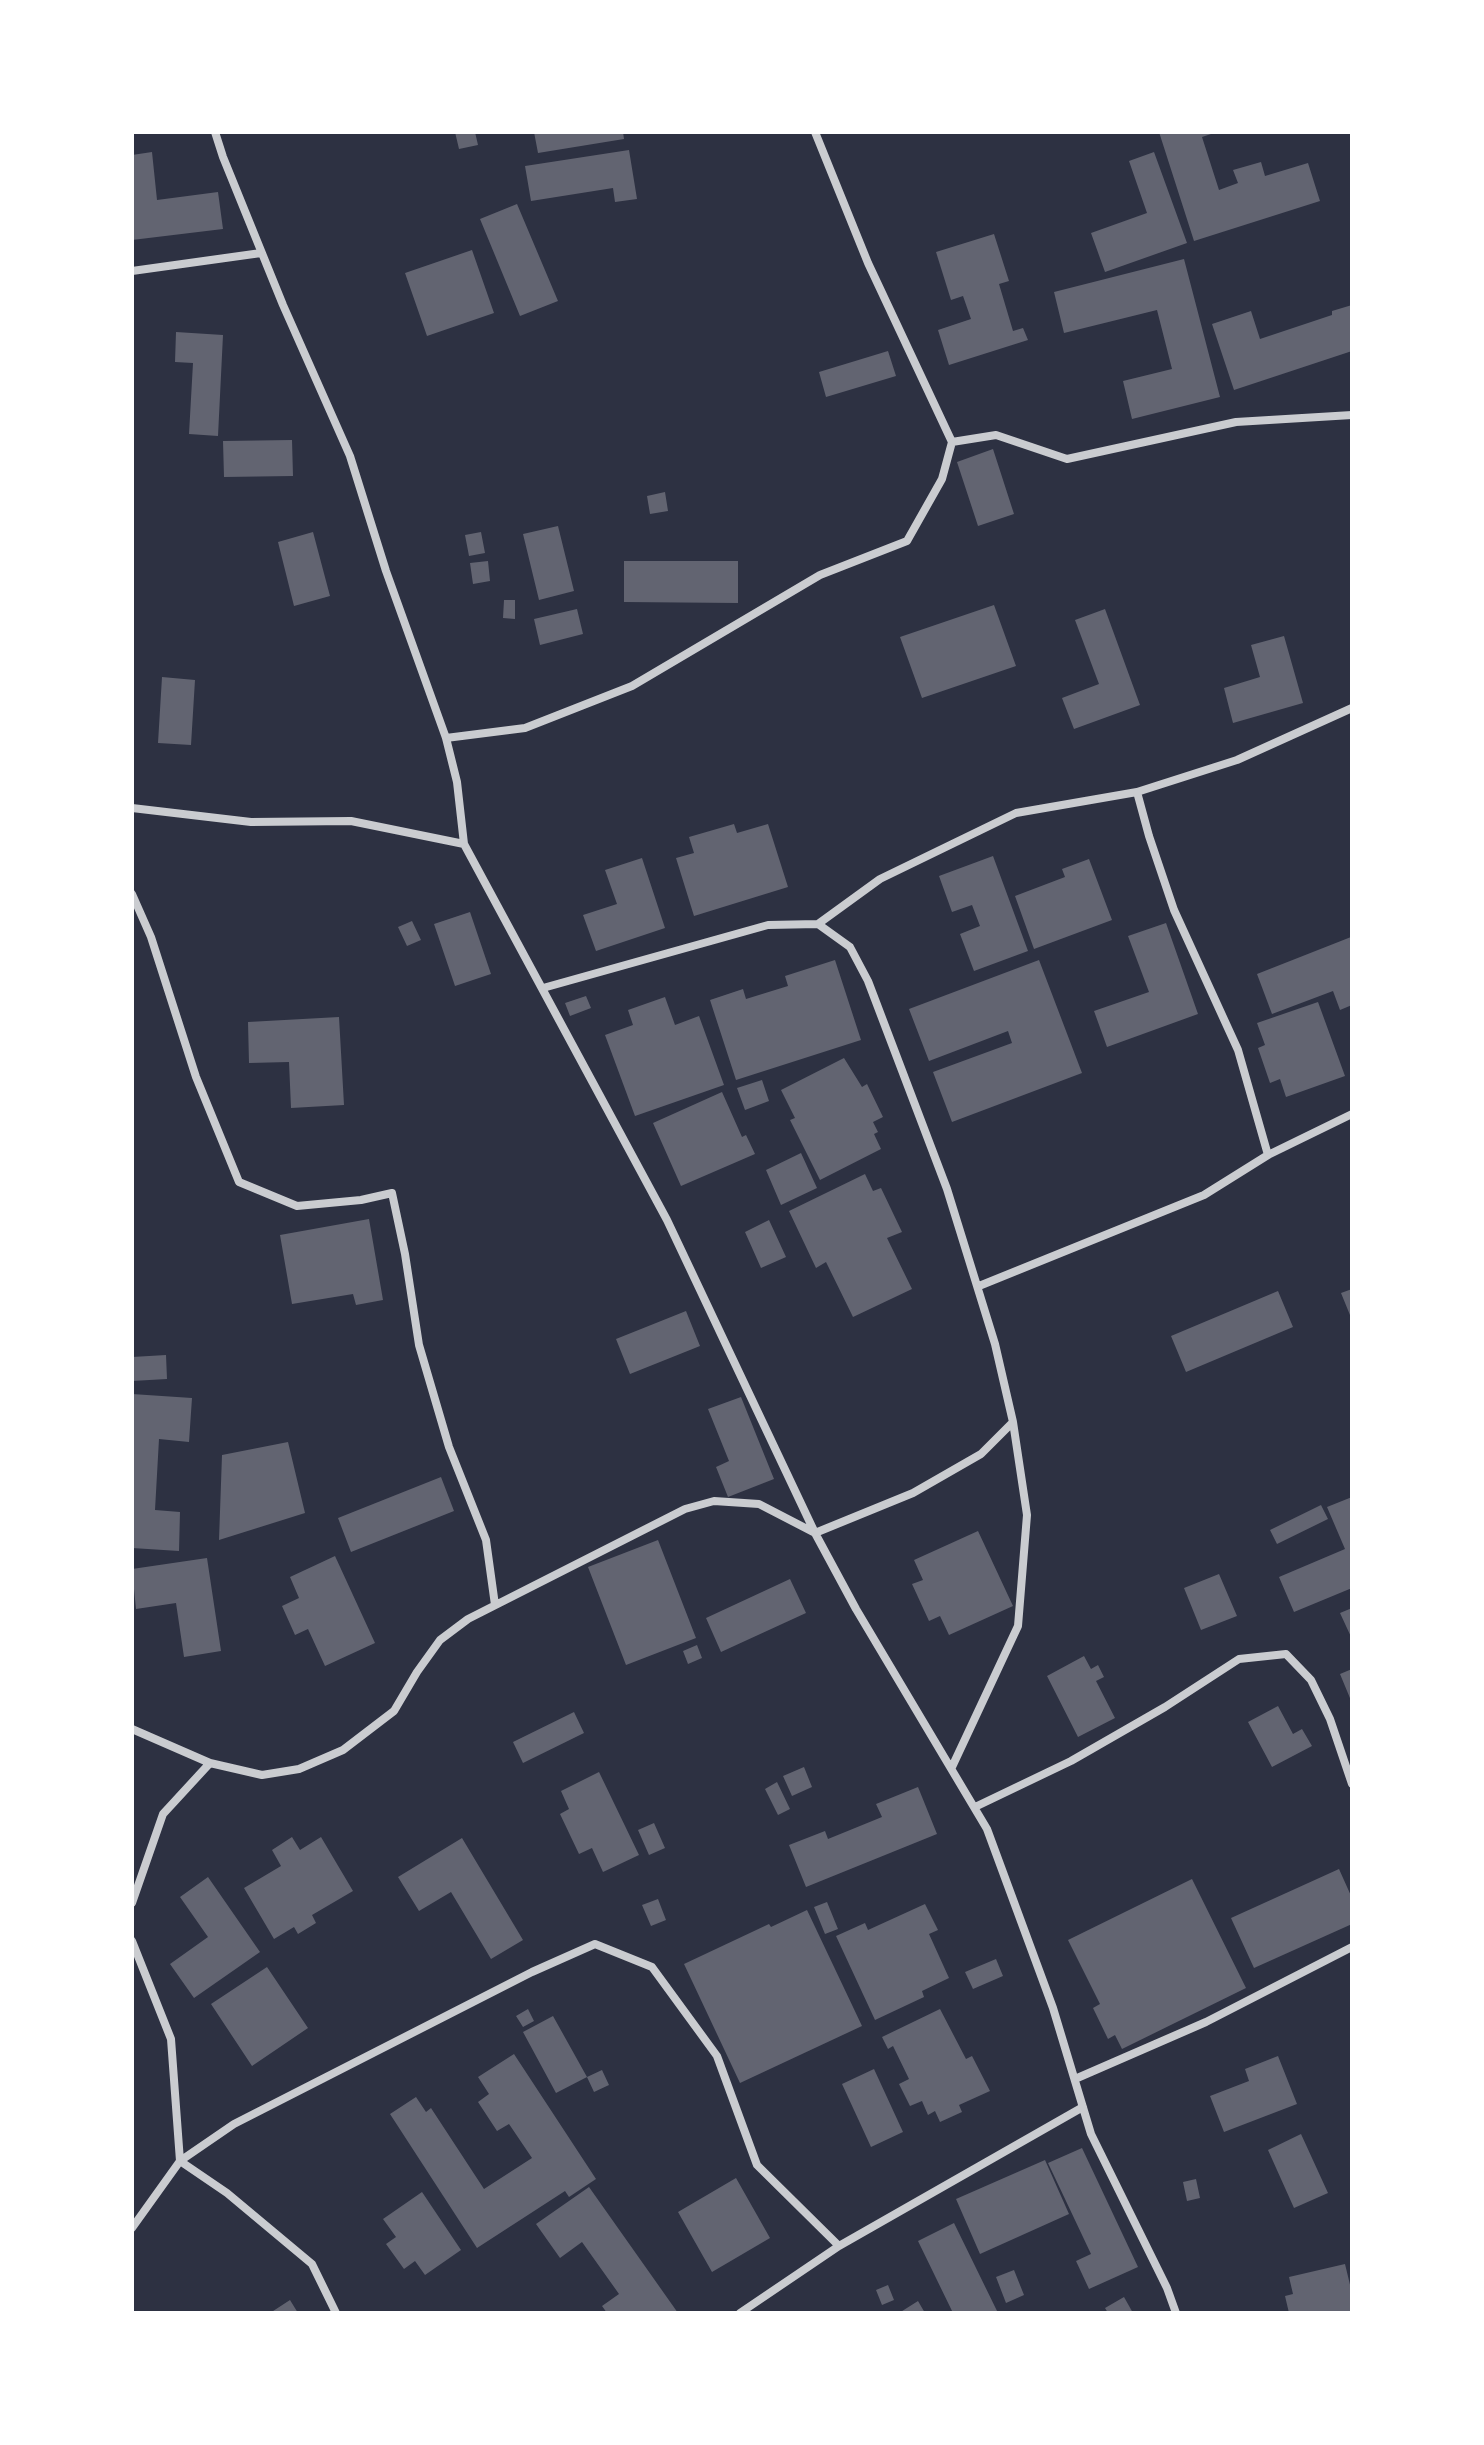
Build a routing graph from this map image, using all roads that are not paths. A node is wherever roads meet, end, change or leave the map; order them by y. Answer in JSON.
{"nodes":[{"id":1,"x":215,"y":132,"type":"edge"},
{"id":2,"x":815,"y":132,"type":"edge"},
{"id":3,"x":261,"y":253,"type":"junction"},
{"id":4,"x":132,"y":271,"type":"edge"},
{"id":5,"x":1352,"y":415,"type":"edge"},
{"id":6,"x":952,"y":442,"type":"junction"},
{"id":7,"x":1352,"y":708,"type":"edge"},
{"id":8,"x":446,"y":738,"type":"junction"},
{"id":9,"x":1137,"y":792,"type":"junction"},
{"id":10,"x":132,"y":808,"type":"edge"},
{"id":11,"x":464,"y":844,"type":"junction"},
{"id":12,"x":132,"y":894,"type":"edge"},
{"id":13,"x":818,"y":924,"type":"junction"},
{"id":14,"x":543,"y":988,"type":"junction"},
{"id":15,"x":1352,"y":1114,"type":"edge"},
{"id":16,"x":1268,"y":1155,"type":"junction"},
{"id":17,"x":979,"y":1286,"type":"junction"},
{"id":18,"x":1013,"y":1422,"type":"junction"},
{"id":19,"x":815,"y":1533,"type":"junction"},
{"id":20,"x":495,"y":1605,"type":"junction"},
{"id":21,"x":132,"y":1729,"type":"edge"},
{"id":22,"x":210,"y":1763,"type":"junction"},
{"id":23,"x":952,"y":1767,"type":"junction"},
{"id":24,"x":1352,"y":1784,"type":"edge"},
{"id":25,"x":975,"y":1807,"type":"junction"},
{"id":26,"x":132,"y":1903,"type":"edge"},
{"id":27,"x":132,"y":1941,"type":"edge"},
{"id":28,"x":1352,"y":1947,"type":"edge"},
{"id":29,"x":1075,"y":2079,"type":"junction"},
{"id":30,"x":1083,"y":2107,"type":"junction"},
{"id":31,"x":180,"y":2161,"type":"junction"},
{"id":32,"x":132,"y":2228,"type":"edge"},
{"id":33,"x":839,"y":2246,"type":"junction"},
{"id":34,"x":336,"y":2313,"type":"edge"},
{"id":35,"x":740,"y":2313,"type":"edge"},
{"id":36,"x":1176,"y":2313,"type":"edge"}],
"edges":[{"from":1,"to":3,"type":"street"},
{"from":2,"to":6,"type":"street"},
{"from":3,"to":4,"type":"street"},
{"from":3,"to":8,"type":"street"},
{"from":5,"to":6,"type":"street"},
{"from":6,"to":8,"type":"street"},
{"from":7,"to":9,"type":"street"},
{"from":8,"to":11,"type":"street"},
{"from":9,"to":13,"type":"street"},
{"from":9,"to":16,"type":"street"},
{"from":10,"to":11,"type":"street"},
{"from":11,"to":14,"type":"street"},
{"from":12,"to":20,"type":"street"},
{"from":13,"to":14,"type":"street"},
{"from":13,"to":17,"type":"street"},
{"from":14,"to":19,"type":"street"},
{"from":15,"to":16,"type":"street"},
{"from":16,"to":17,"type":"street"},
{"from":17,"to":18,"type":"street"},
{"from":18,"to":19,"type":"street"},
{"from":18,"to":23,"type":"street"},
{"from":19,"to":20,"type":"street"},
{"from":19,"to":23,"type":"street"},
{"from":20,"to":22,"type":"street"},
{"from":21,"to":22,"type":"street"},
{"from":22,"to":26,"type":"street"},
{"from":23,"to":25,"type":"street"},
{"from":24,"to":25,"type":"street"},
{"from":25,"to":29,"type":"street"},
{"from":27,"to":31,"type":"street"},
{"from":28,"to":29,"type":"street"},
{"from":29,"to":30,"type":"street"},
{"from":30,"to":33,"type":"street"},
{"from":30,"to":36,"type":"street"},
{"from":31,"to":32,"type":"street"},
{"from":31,"to":33,"type":"street"},
{"from":31,"to":34,"type":"street"},
{"from":33,"to":35,"type":"street"}]}
